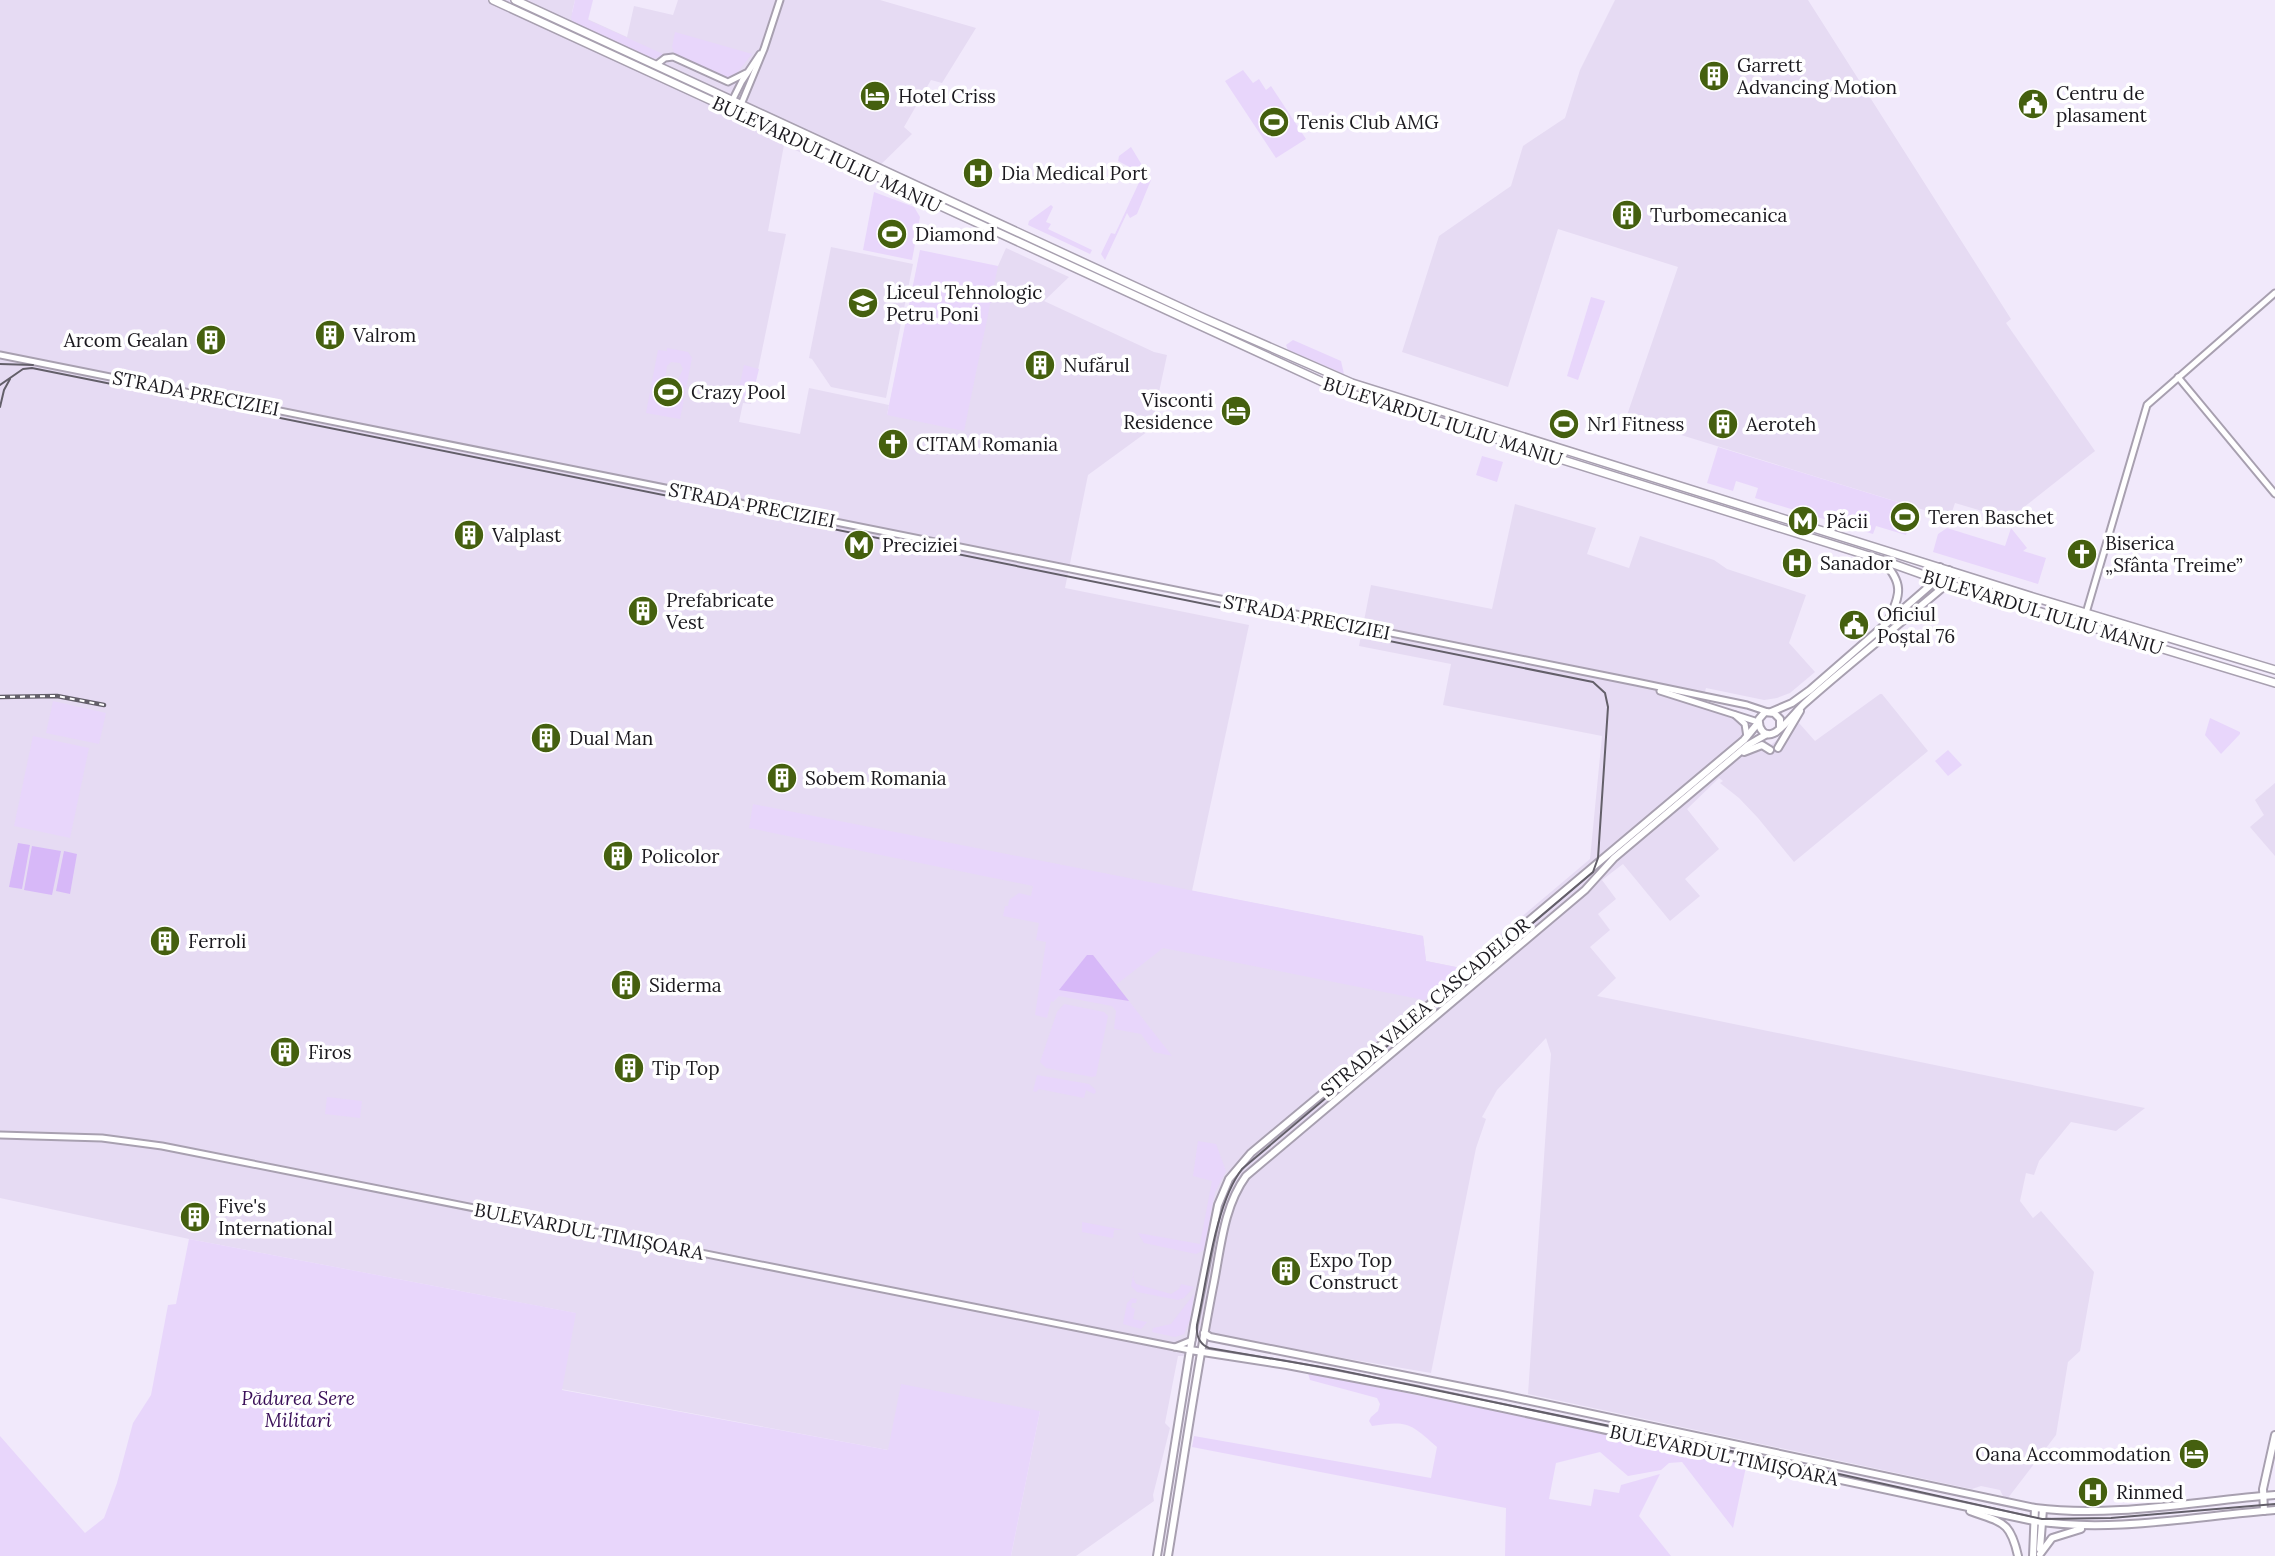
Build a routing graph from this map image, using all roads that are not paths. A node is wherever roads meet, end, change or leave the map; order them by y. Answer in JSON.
{"nodes":[{"id":1,"x":493,"y":0,"type":"edge"},
{"id":2,"x":515,"y":0,"type":"edge"},
{"id":3,"x":779,"y":0,"type":"edge"},
{"id":4,"x":764,"y":49,"type":"junction"},
{"id":5,"x":656,"y":65,"type":"junction"},
{"id":6,"x":746,"y":73,"type":"junction"},
{"id":7,"x":733,"y":100,"type":"junction"},
{"id":8,"x":741,"y":104,"type":"junction"},
{"id":9,"x":729,"y":109,"type":"junction"},
{"id":10,"x":737,"y":113,"type":"junction"},
{"id":11,"x":883,"y":169,"type":"junction"},
{"id":12,"x":879,"y":178,"type":"junction"},
{"id":13,"x":1036,"y":239,"type":"junction"},
{"id":14,"x":1032,"y":248,"type":"junction"},
{"id":15,"x":2275,"y":293,"type":"edge"},
{"id":16,"x":1199,"y":316,"type":"junction"},
{"id":17,"x":1195,"y":324,"type":"junction"},
{"id":18,"x":1277,"y":351,"type":"junction"},
{"id":19,"x":0,"y":355,"type":"edge"},
{"id":20,"x":1273,"y":360,"type":"junction"},
{"id":21,"x":2178,"y":377,"type":"junction"},
{"id":22,"x":2275,"y":494,"type":"edge"},
{"id":23,"x":1882,"y":560,"type":"junction"},
{"id":24,"x":1940,"y":567,"type":"junction"},
{"id":25,"x":1949,"y":570,"type":"junction"},
{"id":26,"x":1935,"y":580,"type":"junction"},
{"id":27,"x":1945,"y":583,"type":"junction"},
{"id":28,"x":2086,"y":613,"type":"junction"},
{"id":29,"x":1888,"y":623,"type":"junction"},
{"id":30,"x":2275,"y":670,"type":"edge"},
{"id":31,"x":2275,"y":683,"type":"edge"},
{"id":32,"x":1663,"y":690,"type":"junction"},
{"id":33,"x":1804,"y":704,"type":"junction"},
{"id":34,"x":1729,"y":711,"type":"junction"},
{"id":35,"x":1770,"y":712,"type":"junction"},
{"id":36,"x":1758,"y":723,"type":"junction"},
{"id":37,"x":1780,"y":727,"type":"junction"},
{"id":38,"x":1766,"y":734,"type":"junction"},
{"id":39,"x":1746,"y":737,"type":"junction"},
{"id":40,"x":1778,"y":748,"type":"dead end"},
{"id":41,"x":1770,"y":750,"type":"dead end"},
{"id":42,"x":1733,"y":758,"type":"junction"},
{"id":43,"x":1361,"y":1061,"type":"junction"},
{"id":44,"x":1369,"y":1070,"type":"junction"},
{"id":45,"x":1310,"y":1104,"type":"junction"},
{"id":46,"x":1318,"y":1113,"type":"junction"},
{"id":47,"x":0,"y":1135,"type":"edge"},
{"id":48,"x":1218,"y":1205,"type":"junction"},
{"id":49,"x":1230,"y":1208,"type":"junction"},
{"id":50,"x":1206,"y":1336,"type":"junction"},
{"id":51,"x":1192,"y":1340,"type":"junction"},
{"id":52,"x":1175,"y":1347,"type":"junction"},
{"id":53,"x":1190,"y":1350,"type":"junction"},
{"id":54,"x":1201,"y":1352,"type":"junction"},
{"id":55,"x":1626,"y":1422,"type":"junction"},
{"id":56,"x":1623,"y":1434,"type":"junction"},
{"id":57,"x":2275,"y":1435,"type":"edge"},
{"id":58,"x":2275,"y":1495,"type":"edge"},
{"id":59,"x":2262,"y":1496,"type":"junction"},
{"id":60,"x":1991,"y":1499,"type":"junction"},
{"id":61,"x":1948,"y":1503,"type":"junction"},
{"id":62,"x":2039,"y":1509,"type":"junction"},
{"id":63,"x":2275,"y":1510,"type":"edge"},
{"id":64,"x":2264,"y":1511,"type":"junction"},
{"id":65,"x":1989,"y":1512,"type":"junction"},
{"id":66,"x":2038,"y":1522,"type":"junction"},
{"id":67,"x":2094,"y":1526,"type":"junction"},
{"id":68,"x":2037,"y":1555,"type":"edge"},
{"id":69,"x":1157,"y":1556,"type":"edge"},
{"id":70,"x":1168,"y":1556,"type":"edge"},
{"id":71,"x":2018,"y":1556,"type":"edge"}],
"edges":[{"from":1,"to":9,"type":"main road","name":"BULEVARDUL IULIU MANIU"},
{"from":2,"to":5,"type":"main road","name":"BULEVARDUL IULIU MANIU"},
{"from":3,"to":4,"type":"street"},
{"from":4,"to":6,"type":"street"},
{"from":4,"to":8,"type":"street"},
{"from":5,"to":6,"type":"street"},
{"from":5,"to":7,"type":"main road","name":"BULEVARDUL IULIU MANIU"},
{"from":6,"to":7,"type":"street"},
{"from":7,"to":8,"type":"main road","name":"BULEVARDUL IULIU MANIU"},
{"from":7,"to":9,"type":"street"},
{"from":8,"to":10,"type":"street"},
{"from":8,"to":11,"type":"main road","name":"BULEVARDUL IULIU MANIU"},
{"from":9,"to":10,"type":"main road","name":"BULEVARDUL IULIU MANIU"},
{"from":10,"to":12,"type":"main road","name":"BULEVARDUL IULIU MANIU"},
{"from":11,"to":12,"type":"main road"},
{"from":11,"to":13,"type":"main road","name":"BULEVARDUL IULIU MANIU"},
{"from":12,"to":14,"type":"main road","name":"BULEVARDUL IULIU MANIU"},
{"from":13,"to":14,"type":"main road"},
{"from":13,"to":16,"type":"main road","name":"BULEVARDUL IULIU MANIU"},
{"from":14,"to":17,"type":"main road","name":"BULEVARDUL IULIU MANIU"},
{"from":15,"to":21,"type":"street"},
{"from":16,"to":17,"type":"main road"},
{"from":16,"to":18,"type":"main road","name":"BULEVARDUL IULIU MANIU"},
{"from":17,"to":20,"type":"main road","name":"BULEVARDUL IULIU MANIU"},
{"from":18,"to":20,"type":"main road"},
{"from":18,"to":24,"type":"main road","name":"BULEVARDUL IULIU MANIU"},
{"from":19,"to":32,"type":"street","name":"STRADA PRECIZIEI"},
{"from":20,"to":23,"type":"main road","name":"BULEVARDUL IULIU MANIU"},
{"from":21,"to":22,"type":"street"},
{"from":21,"to":28,"type":"street"},
{"from":23,"to":26,"type":"main road","name":"BULEVARDUL IULIU MANIU"},
{"from":23,"to":29,"type":"main road"},
{"from":24,"to":25,"type":"main road","name":"BULEVARDUL IULIU MANIU"},
{"from":24,"to":26,"type":"main road"},
{"from":25,"to":27,"type":"main road"},
{"from":25,"to":28,"type":"main road","name":"BULEVARDUL IULIU MANIU"},
{"from":26,"to":27,"type":"main road","name":"BULEVARDUL IULIU MANIU"},
{"from":26,"to":29,"type":"main road"},
{"from":27,"to":31,"type":"main road","name":"BULEVARDUL IULIU MANIU"},
{"from":27,"to":33,"type":"main road"},
{"from":28,"to":30,"type":"main road","name":"BULEVARDUL IULIU MANIU"},
{"from":29,"to":35,"type":"main road"},
{"from":32,"to":34,"type":"street","name":"STRADA PRECIZIEI"},
{"from":32,"to":35,"type":"street","name":"STRADA PRECIZIEI"},
{"from":33,"to":37,"type":"main road"},
{"from":33,"to":40,"type":"main road"},
{"from":34,"to":36,"type":"street","name":"STRADA PRECIZIEI"},
{"from":34,"to":39,"type":"street"},
{"from":35,"to":36,"type":"main road"},
{"from":35,"to":37,"type":"main road"},
{"from":36,"to":38,"type":"main road"},
{"from":36,"to":39,"type":"main road","name":"STRADA VALEA CASCADELOR"},
{"from":37,"to":38,"type":"main road"},
{"from":38,"to":42,"type":"main road","name":"STRADA VALEA CASCADELOR"},
{"from":39,"to":43,"type":"main road","name":"STRADA VALEA CASCADELOR"},
{"from":41,"to":42,"type":"main road"},
{"from":42,"to":44,"type":"main road","name":"STRADA VALEA CASCADELOR"},
{"from":43,"to":44,"type":"main road"},
{"from":43,"to":45,"type":"main road","name":"STRADA VALEA CASCADELOR"},
{"from":44,"to":46,"type":"main road","name":"STRADA VALEA CASCADELOR"},
{"from":45,"to":46,"type":"main road"},
{"from":45,"to":48,"type":"main road","name":"STRADA VALEA CASCADELOR"},
{"from":46,"to":49,"type":"main road","name":"STRADA VALEA CASCADELOR"},
{"from":47,"to":52,"type":"street","name":"BULEVARDUL TIMIȘOARA"},
{"from":48,"to":49,"type":"main road"},
{"from":48,"to":51,"type":"main road","name":"STRADA VALEA CASCADELOR"},
{"from":49,"to":50,"type":"main road","name":"STRADA VALEA CASCADELOR"},
{"from":50,"to":51,"type":"main road"},
{"from":50,"to":53,"type":"main road"},
{"from":50,"to":54,"type":"main road","name":"STRADA VALEA CASCADELOR"},
{"from":50,"to":55,"type":"main road","name":"BULEVARDUL TIMIȘOARA"},
{"from":51,"to":52,"type":"street"},
{"from":51,"to":53,"type":"main road","name":"STRADA VALEA CASCADELOR"},
{"from":52,"to":53,"type":"street","name":"BULEVARDUL TIMIȘOARA"},
{"from":53,"to":54,"type":"main road","name":"BULEVARDUL TIMIȘOARA"},
{"from":53,"to":69,"type":"main road","name":"STRADA VALEA CASCADELOR"},
{"from":54,"to":56,"type":"main road","name":"BULEVARDUL TIMIȘOARA"},
{"from":54,"to":70,"type":"main road","name":"STRADA VALEA CASCADELOR"},
{"from":55,"to":56,"type":"main road"},
{"from":55,"to":60,"type":"main road","name":"BULEVARDUL TIMIȘOARA"},
{"from":56,"to":61,"type":"main road","name":"BULEVARDUL TIMIȘOARA"},
{"from":57,"to":59,"type":"main road"},
{"from":58,"to":59,"type":"main road","name":"BULEVARDUL TIMIȘOARA"},
{"from":59,"to":62,"type":"main road","name":"BULEVARDUL TIMIȘOARA"},
{"from":59,"to":64,"type":"main road"},
{"from":60,"to":62,"type":"main road","name":"BULEVARDUL TIMIȘOARA"},
{"from":60,"to":65,"type":"main road"},
{"from":61,"to":65,"type":"main road","name":"BULEVARDUL TIMIȘOARA"},
{"from":61,"to":71,"type":"main road"},
{"from":62,"to":66,"type":"main road"},
{"from":63,"to":64,"type":"main road","name":"BULEVARDUL TIMIȘOARA"},
{"from":64,"to":67,"type":"main road","name":"BULEVARDUL TIMIȘOARA"},
{"from":65,"to":66,"type":"main road","name":"BULEVARDUL TIMIȘOARA"},
{"from":66,"to":67,"type":"main road","name":"BULEVARDUL TIMIȘOARA"},
{"from":66,"to":68,"type":"main road"},
{"from":67,"to":68,"type":"main road"}]}
